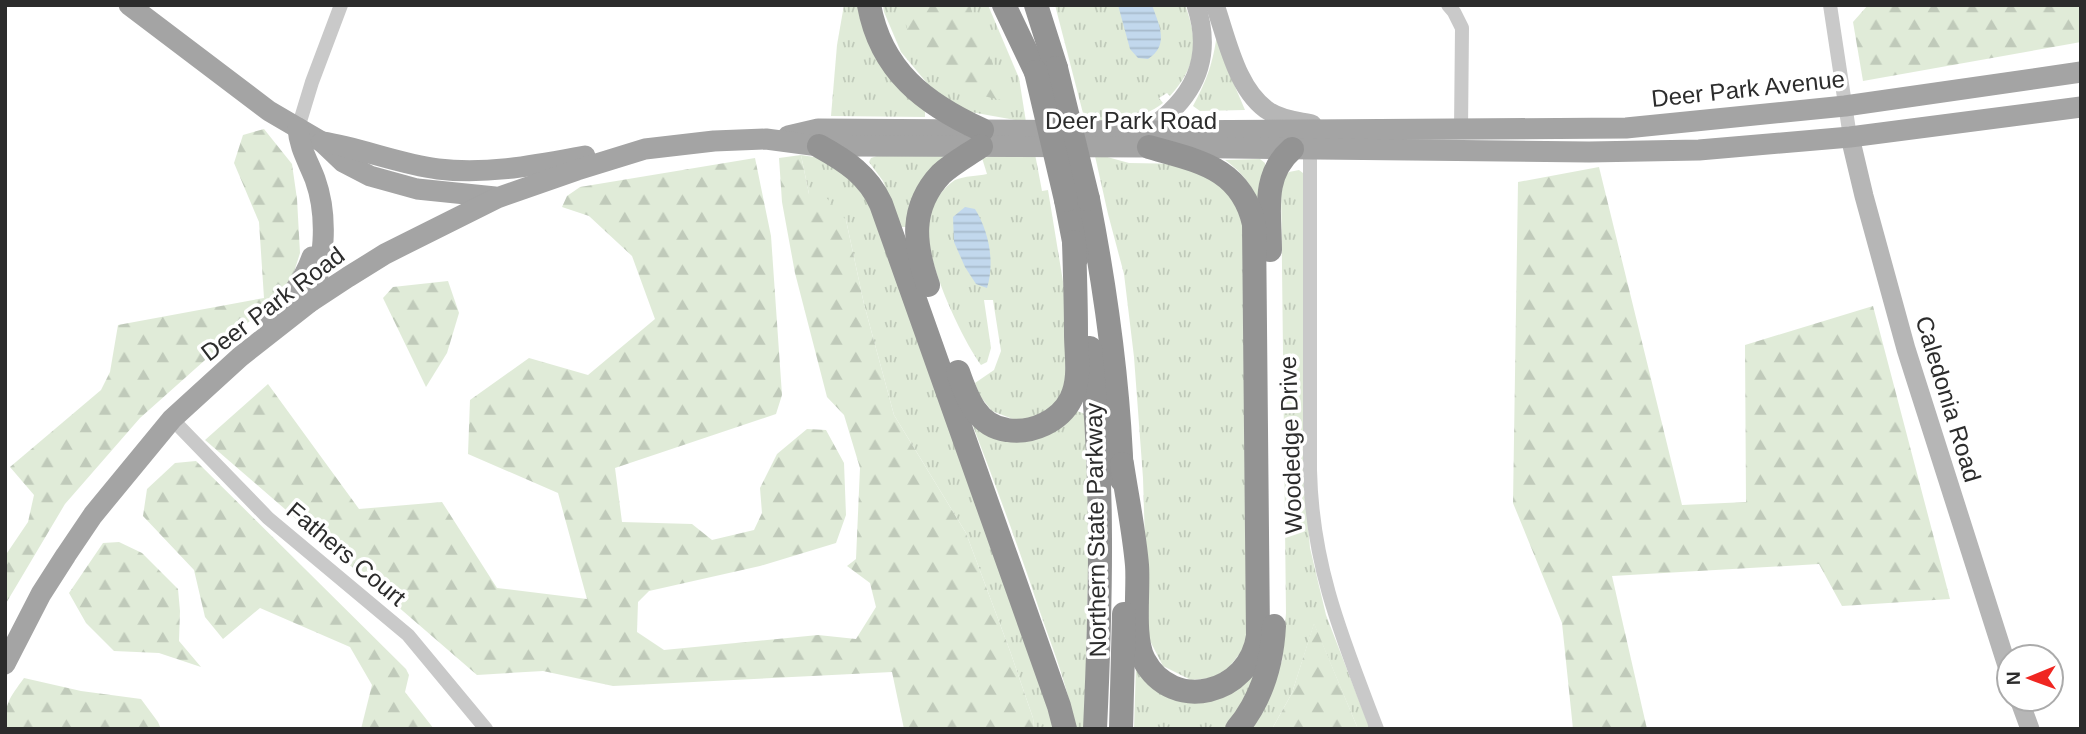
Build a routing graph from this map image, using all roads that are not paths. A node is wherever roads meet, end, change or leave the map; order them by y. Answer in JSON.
{"nodes":[{"id":1,"x":128,"y":5,"type":"edge"},
{"id":2,"x":341,"y":5,"type":"edge"},
{"id":3,"x":869,"y":5,"type":"edge"},
{"id":4,"x":1004,"y":5,"type":"edge"},
{"id":5,"x":1013,"y":5,"type":"edge"},
{"id":6,"x":1036,"y":5,"type":"edge"},
{"id":7,"x":1196,"y":5,"type":"edge"},
{"id":8,"x":1215,"y":5,"type":"edge"},
{"id":9,"x":1448,"y":5,"type":"edge"},
{"id":10,"x":1830,"y":5,"type":"edge"},
{"id":11,"x":1046,"y":70,"type":"junction"},
{"id":12,"x":2081,"y":72,"type":"edge"},
{"id":13,"x":1845,"y":106,"type":"junction"},
{"id":14,"x":2081,"y":107,"type":"edge"},
{"id":15,"x":298,"y":128,"type":"junction"},
{"id":16,"x":1340,"y":130,"type":"junction"},
{"id":17,"x":1419,"y":130,"type":"joint"},
{"id":18,"x":1461,"y":130,"type":"junction"},
{"id":19,"x":1850,"y":137,"type":"junction"},
{"id":20,"x":982,"y":138,"type":"junction"},
{"id":21,"x":775,"y":139,"type":"junction"},
{"id":22,"x":1147,"y":139,"type":"junction"},
{"id":23,"x":322,"y":142,"type":"junction"},
{"id":24,"x":819,"y":146,"type":"junction"},
{"id":25,"x":645,"y":149,"type":"junction"},
{"id":26,"x":1301,"y":149,"type":"junction"},
{"id":27,"x":497,"y":198,"type":"junction"},
{"id":28,"x":1077,"y":200,"type":"junction"},
{"id":29,"x":323,"y":229,"type":"junction"},
{"id":30,"x":1074,"y":242,"type":"junction"},
{"id":31,"x":310,"y":302,"type":"junction"},
{"id":32,"x":240,"y":357,"type":"junction"},
{"id":33,"x":172,"y":419,"type":"junction"},
{"id":34,"x":1122,"y":464,"type":"junction"},
{"id":35,"x":2000,"y":643,"type":"edge"},
{"id":36,"x":5,"y":664,"type":"edge"},
{"id":37,"x":486,"y":729,"type":"edge"},
{"id":38,"x":1065,"y":729,"type":"edge"},
{"id":39,"x":1095,"y":729,"type":"edge"},
{"id":40,"x":1121,"y":729,"type":"edge"},
{"id":41,"x":1237,"y":729,"type":"edge"},
{"id":42,"x":1377,"y":729,"type":"edge"}],
"edges":[{"from":1,"to":15,"type":"main road"},
{"from":2,"to":15,"type":"street"},
{"from":3,"to":20,"type":"highway"},
{"from":4,"to":11,"type":"highway"},
{"from":5,"to":11,"type":"highway","name":"Northern State Parkway"},
{"from":6,"to":11,"type":"highway","name":"Northern State Parkway"},
{"from":7,"to":22,"type":"street"},
{"from":8,"to":16,"type":"street"},
{"from":9,"to":18,"type":"street"},
{"from":10,"to":13,"type":"street"},
{"from":11,"to":28,"type":"highway","name":"Northern State Parkway","bridge":true},
{"from":12,"to":13,"type":"main road","name":"Deer Park Avenue"},
{"from":13,"to":18,"type":"main road","name":"Deer Park Avenue"},
{"from":13,"to":19,"type":"street"},
{"from":14,"to":19,"type":"main road"},
{"from":15,"to":23,"type":"main road"},
{"from":15,"to":29,"type":"main road"},
{"from":16,"to":17,"type":"main road","name":"Deer Park Road"},
{"from":16,"to":22,"type":"main road","name":"Deer Park Road"},
{"from":17,"to":18,"type":"main road","name":"Deer Park Avenue"},
{"from":19,"to":26,"type":"main road","name":"Deer Park Road"},
{"from":19,"to":35,"type":"street","name":"Caledonia Road"},
{"from":20,"to":21,"type":"main road","name":"Deer Park Road"},
{"from":20,"to":22,"type":"main road","name":"Deer Park Road"},
{"from":20,"to":24,"type":"main road","name":"Deer Park Road"},
{"from":20,"to":30,"type":"highway"},
{"from":21,"to":24,"type":"main road","name":"Deer Park Road"},
{"from":21,"to":25,"type":"main road","name":"Deer Park Road"},
{"from":22,"to":26,"type":"main road","name":"Deer Park Road"},
{"from":22,"to":34,"type":"highway"},
{"from":23,"to":25,"type":"main road"},
{"from":23,"to":27,"type":"main road"},
{"from":24,"to":38,"type":"highway"},
{"from":25,"to":27,"type":"main road","name":"Deer Park Road"},
{"from":26,"to":41,"type":"highway"},
{"from":26,"to":42,"type":"street","name":"Woodedge Drive"},
{"from":27,"to":31,"type":"main road","name":"Deer Park Road"},
{"from":28,"to":30,"type":"highway","name":"Northern State Parkway"},
{"from":28,"to":34,"type":"highway","name":"Northern State Parkway"},
{"from":29,"to":31,"type":"main road"},
{"from":29,"to":32,"type":"main road"},
{"from":30,"to":39,"type":"highway","name":"Northern State Parkway"},
{"from":31,"to":32,"type":"main road","name":"Deer Park Road"},
{"from":32,"to":33,"type":"main road","name":"Deer Park Road"},
{"from":33,"to":36,"type":"main road","name":"Deer Park Road"},
{"from":33,"to":37,"type":"street","name":"Fathers Court"},
{"from":34,"to":40,"type":"highway","name":"Northern State Parkway"}]}
